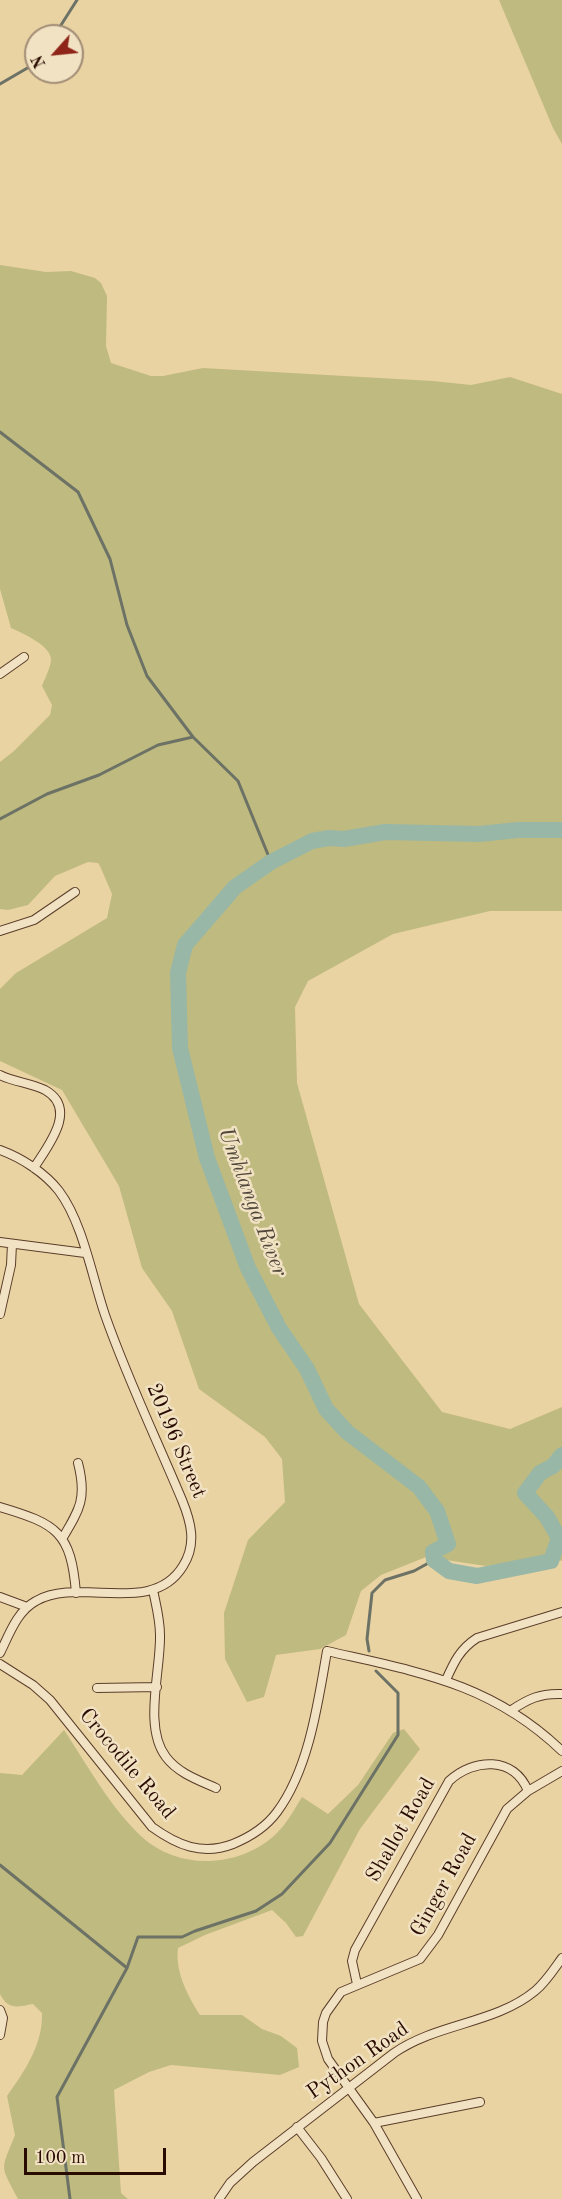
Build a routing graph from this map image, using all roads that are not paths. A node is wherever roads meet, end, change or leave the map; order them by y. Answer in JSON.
{"nodes":[{"id":1,"x":24,"y":657,"type":"dead end"},
{"id":2,"x":0,"y":674,"type":"edge"},
{"id":3,"x":75,"y":892,"type":"dead end"},
{"id":4,"x":0,"y":931,"type":"edge"},
{"id":5,"x":0,"y":1076,"type":"edge"},
{"id":6,"x":0,"y":1150,"type":"edge"},
{"id":7,"x":34,"y":1168,"type":"junction"},
{"id":8,"x":0,"y":1242,"type":"edge"},
{"id":9,"x":12,"y":1244,"type":"junction"},
{"id":10,"x":85,"y":1253,"type":"junction"},
{"id":11,"x":0,"y":1314,"type":"edge"},
{"id":12,"x":78,"y":1463,"type":"dead end"},
{"id":13,"x":0,"y":1507,"type":"edge"},
{"id":14,"x":62,"y":1539,"type":"junction"},
{"id":15,"x":153,"y":1590,"type":"junction"},
{"id":16,"x":76,"y":1593,"type":"junction"},
{"id":17,"x":0,"y":1597,"type":"edge"},
{"id":18,"x":27,"y":1607,"type":"junction"},
{"id":19,"x":562,"y":1612,"type":"edge"},
{"id":20,"x":0,"y":1653,"type":"edge"},
{"id":21,"x":0,"y":1664,"type":"edge"},
{"id":22,"x":446,"y":1680,"type":"junction"},
{"id":23,"x":157,"y":1686,"type":"junction"},
{"id":24,"x":97,"y":1688,"type":"dead end"},
{"id":25,"x":562,"y":1694,"type":"edge"},
{"id":26,"x":510,"y":1711,"type":"junction"},
{"id":27,"x":562,"y":1751,"type":"edge"},
{"id":28,"x":562,"y":1771,"type":"edge"},
{"id":29,"x":216,"y":1788,"type":"dead end"},
{"id":30,"x":528,"y":1791,"type":"junction"},
{"id":31,"x":562,"y":1958,"type":"edge"},
{"id":32,"x":357,"y":1984,"type":"junction"},
{"id":33,"x":0,"y":2010,"type":"edge"},
{"id":34,"x":0,"y":2035,"type":"edge"},
{"id":35,"x":348,"y":2088,"type":"junction"},
{"id":36,"x":480,"y":2102,"type":"dead end"},
{"id":37,"x":374,"y":2123,"type":"junction"},
{"id":38,"x":297,"y":2127,"type":"junction"},
{"id":39,"x":219,"y":2199,"type":"edge"},
{"id":40,"x":347,"y":2199,"type":"edge"},
{"id":41,"x":417,"y":2199,"type":"edge"}],
"edges":[{"from":1,"to":2,"type":"street"},
{"from":3,"to":4,"type":"street"},
{"from":5,"to":7,"type":"street"},
{"from":6,"to":7,"type":"street","name":"20196 Street"},
{"from":7,"to":10,"type":"street","name":"20196 Street"},
{"from":8,"to":9,"type":"street"},
{"from":9,"to":10,"type":"street"},
{"from":9,"to":11,"type":"street"},
{"from":10,"to":15,"type":"street","name":"20196 Street"},
{"from":12,"to":14,"type":"street"},
{"from":13,"to":14,"type":"street"},
{"from":14,"to":16,"type":"street"},
{"from":15,"to":16,"type":"street","name":"20196 Street"},
{"from":15,"to":23,"type":"street"},
{"from":16,"to":18,"type":"street","name":"20196 Street"},
{"from":17,"to":18,"type":"street"},
{"from":18,"to":20,"type":"street"},
{"from":19,"to":22,"type":"street"},
{"from":21,"to":22,"type":"street","name":"Crocodile Road"},
{"from":22,"to":26,"type":"street"},
{"from":23,"to":24,"type":"street"},
{"from":23,"to":29,"type":"street"},
{"from":25,"to":26,"type":"street"},
{"from":26,"to":27,"type":"street"},
{"from":28,"to":30,"type":"street","name":"Ginger Road"},
{"from":30,"to":32,"type":"street","name":"Ginger Road"},
{"from":30,"to":32,"type":"street","name":"Shallot Road"},
{"from":31,"to":35,"type":"street","name":"Python Road"},
{"from":32,"to":35,"type":"street","name":"Ginger Road"},
{"from":33,"to":34,"type":"street"},
{"from":35,"to":37,"type":"street","name":"Ginger Road"},
{"from":35,"to":38,"type":"street","name":"Python Road"},
{"from":36,"to":37,"type":"street"},
{"from":37,"to":41,"type":"street","name":"Ginger Road"},
{"from":38,"to":39,"type":"street","name":"Python Road"},
{"from":38,"to":40,"type":"street"}]}
